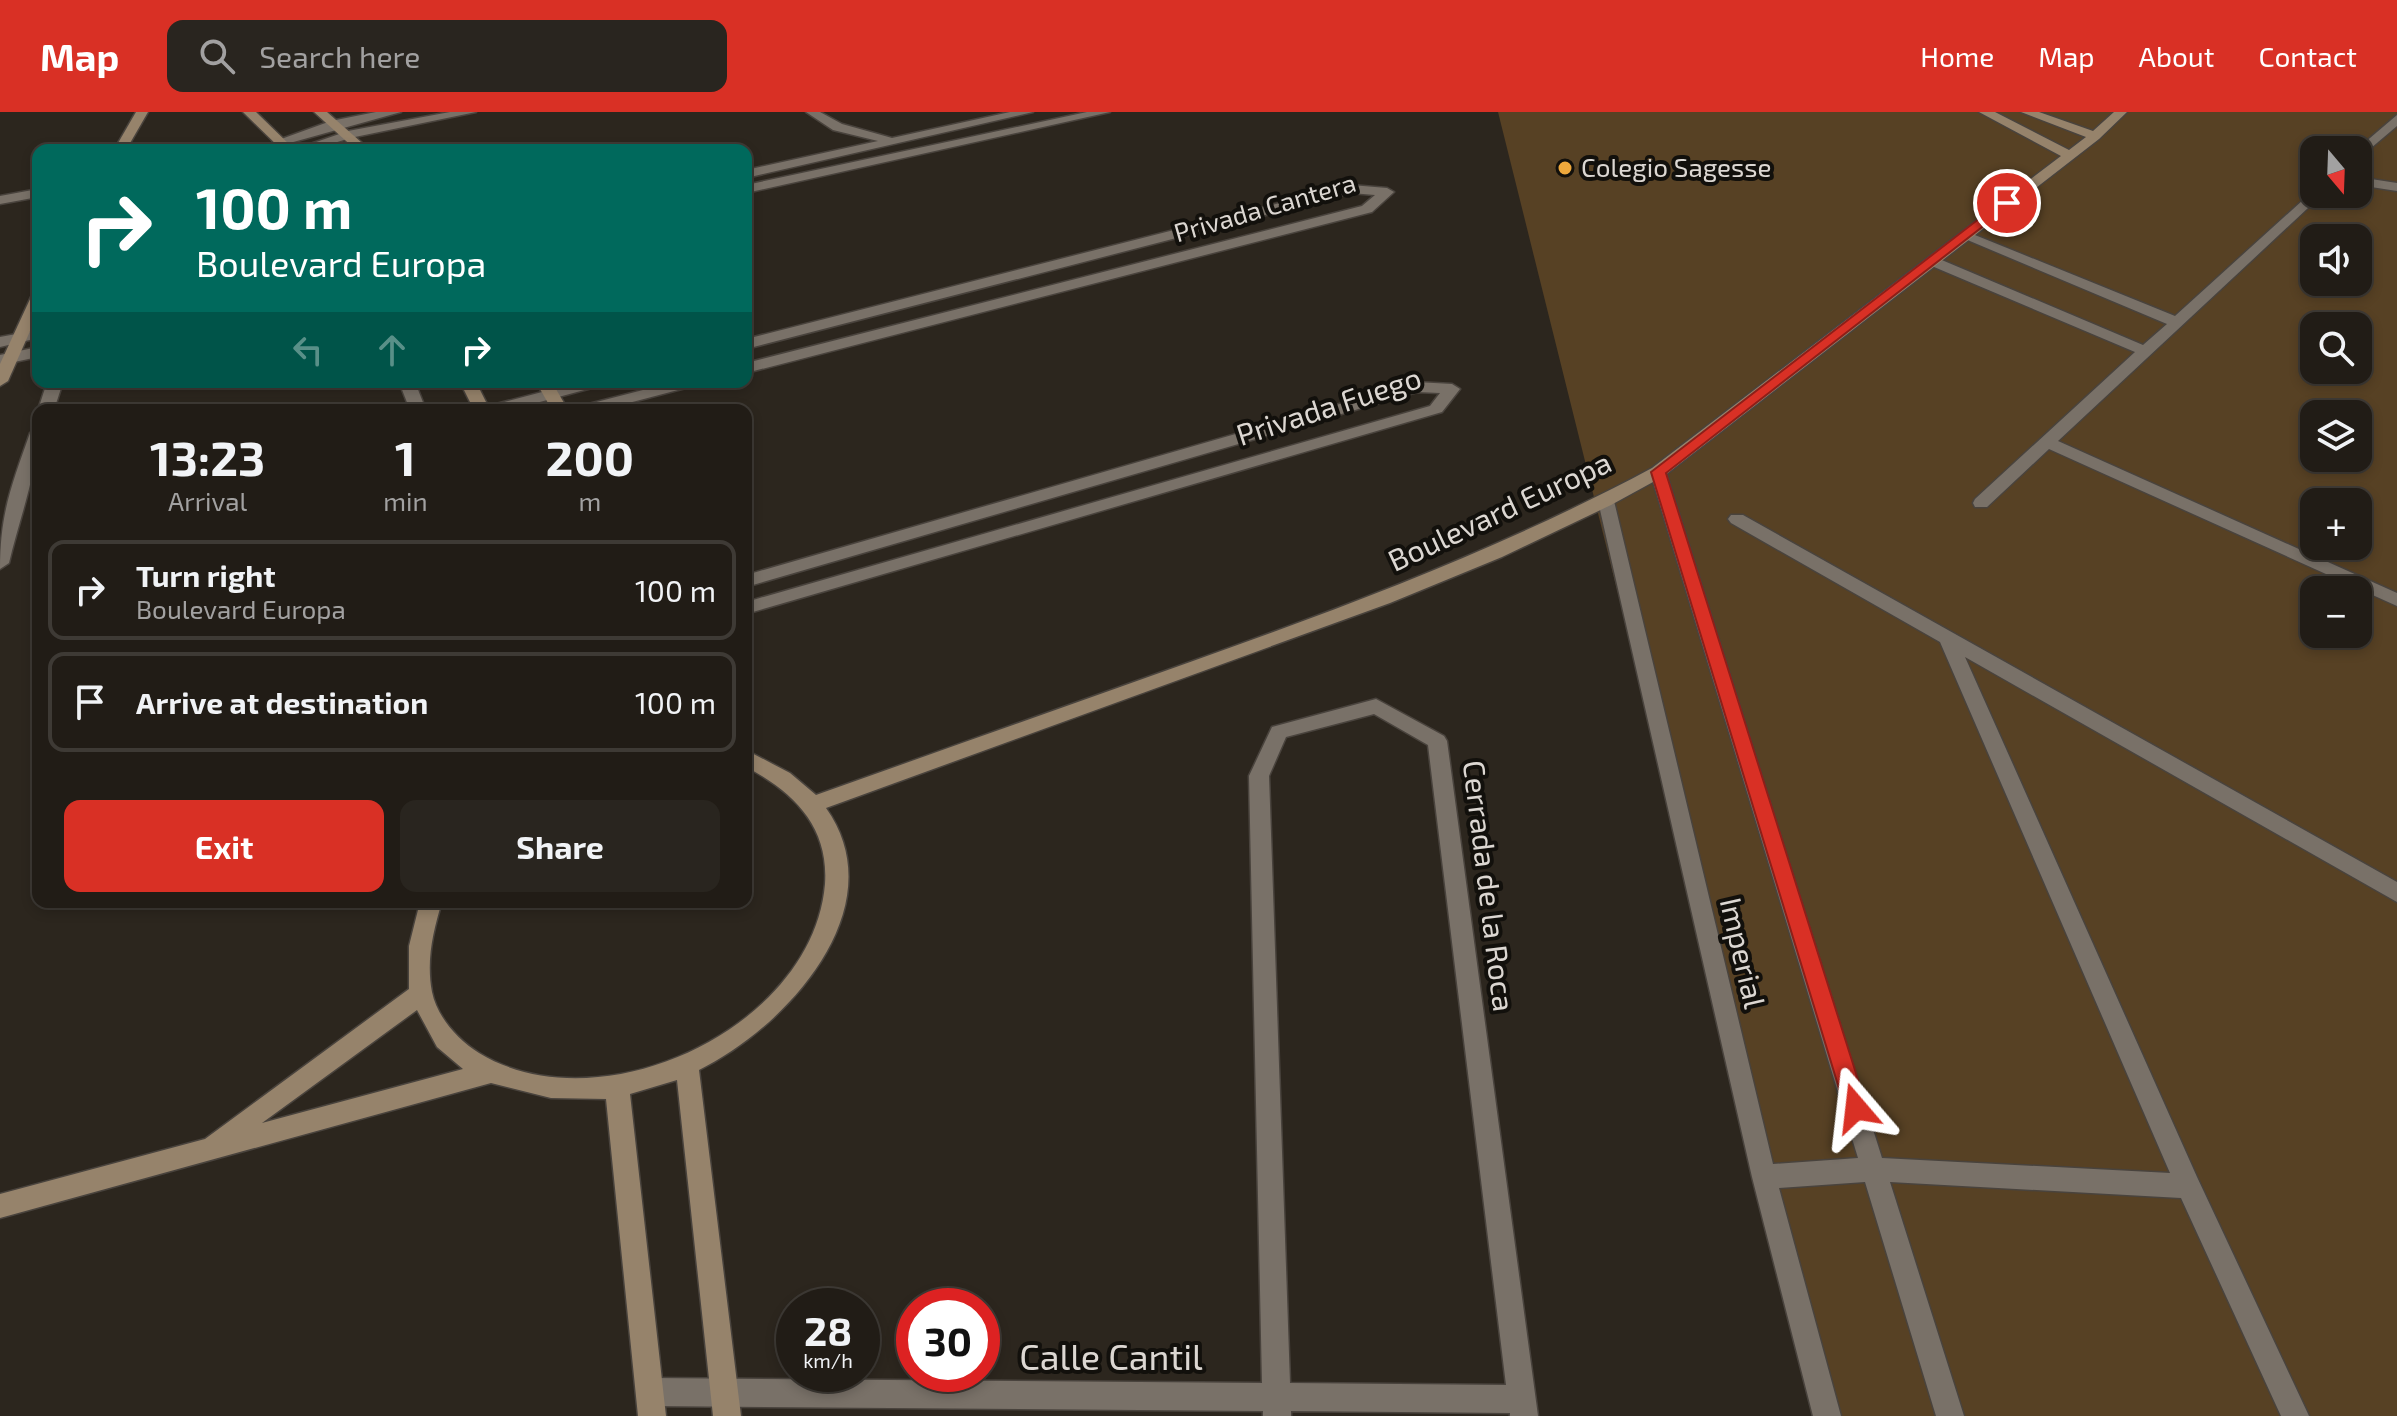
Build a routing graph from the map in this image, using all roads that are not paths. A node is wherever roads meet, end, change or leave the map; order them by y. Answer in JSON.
{"nodes":[{"id":1,"x":142,"y":112,"type":"edge"},
{"id":2,"x":249,"y":112,"type":"edge"},
{"id":3,"x":320,"y":112,"type":"edge"},
{"id":4,"x":395,"y":112,"type":"edge"},
{"id":5,"x":470,"y":112,"type":"edge"},
{"id":6,"x":812,"y":112,"type":"edge"},
{"id":7,"x":1028,"y":112,"type":"edge"},
{"id":8,"x":1104,"y":112,"type":"edge"},
{"id":9,"x":1985,"y":112,"type":"edge"},
{"id":10,"x":2027,"y":112,"type":"edge"},
{"id":11,"x":2121,"y":112,"type":"edge"},
{"id":12,"x":335,"y":124,"type":"junction"},
{"id":13,"x":2394,"y":128,"type":"edge"},
{"id":14,"x":1003,"y":134,"type":"junction"},
{"id":15,"x":348,"y":135,"type":"junction"},
{"id":16,"x":2095,"y":136,"type":"junction"},
{"id":17,"x":898,"y":141,"type":"junction"},
{"id":18,"x":123,"y":144,"type":"edge"},
{"id":19,"x":282,"y":144,"type":"edge"},
{"id":20,"x":289,"y":144,"type":"edge"},
{"id":21,"x":319,"y":144,"type":"edge"},
{"id":22,"x":358,"y":144,"type":"edge"},
{"id":23,"x":2372,"y":144,"type":"edge"},
{"id":24,"x":947,"y":145,"type":"junction"},
{"id":25,"x":2070,"y":155,"type":"junction"},
{"id":26,"x":752,"y":173,"type":"edge"},
{"id":27,"x":32,"y":182,"type":"edge"},
{"id":28,"x":2372,"y":183,"type":"edge"},
{"id":29,"x":0,"y":187,"type":"edge"},
{"id":30,"x":2397,"y":187,"type":"edge"},
{"id":31,"x":752,"y":188,"type":"edge"},
{"id":32,"x":32,"y":194,"type":"edge"},
{"id":33,"x":0,"y":200,"type":"edge"},
{"id":34,"x":2301,"y":208,"type":"edge"},
{"id":35,"x":1965,"y":236,"type":"junction"},
{"id":36,"x":1127,"y":247,"type":"junction"},
{"id":37,"x":1932,"y":261,"type":"junction"},
{"id":38,"x":1145,"y":266,"type":"junction"},
{"id":39,"x":32,"y":309,"type":"edge"},
{"id":40,"x":866,"y":314,"type":"junction"},
{"id":41,"x":2176,"y":322,"type":"junction"},
{"id":42,"x":881,"y":333,"type":"junction"},
{"id":43,"x":32,"y":335,"type":"edge"},
{"id":44,"x":17,"y":339,"type":"junction"},
{"id":45,"x":0,"y":342,"type":"edge"},
{"id":46,"x":752,"y":342,"type":"edge"},
{"id":47,"x":2145,"y":351,"type":"junction"},
{"id":48,"x":32,"y":353,"type":"edge"},
{"id":49,"x":5,"y":359,"type":"edge"},
{"id":50,"x":752,"y":366,"type":"edge"},
{"id":51,"x":0,"y":381,"type":"edge"},
{"id":52,"x":547,"y":388,"type":"edge"},
{"id":53,"x":669,"y":388,"type":"edge"},
{"id":54,"x":506,"y":404,"type":"edge"},
{"id":55,"x":606,"y":404,"type":"edge"},
{"id":56,"x":2046,"y":442,"type":"junction"},
{"id":57,"x":32,"y":451,"type":"edge"},
{"id":58,"x":1658,"y":472,"type":"junction"},
{"id":59,"x":1606,"y":501,"type":"junction"},
{"id":60,"x":1981,"y":503,"type":"dead end"},
{"id":61,"x":1737,"y":519,"type":"dead end"},
{"id":62,"x":956,"y":520,"type":"junction"},
{"id":63,"x":4,"y":533,"type":"edge"},
{"id":64,"x":968,"y":543,"type":"junction"},
{"id":65,"x":1,"y":558,"type":"edge"},
{"id":66,"x":752,"y":579,"type":"edge"},
{"id":67,"x":2397,"y":600,"type":"edge"},
{"id":68,"x":752,"y":606,"type":"edge"},
{"id":69,"x":1947,"y":638,"type":"junction"},
{"id":70,"x":752,"y":761,"type":"edge"},
{"id":71,"x":814,"y":804,"type":"junction"},
{"id":72,"x":2397,"y":893,"type":"edge"},
{"id":73,"x":429,"y":908,"type":"edge"},
{"id":74,"x":421,"y":994,"type":"junction"},
{"id":75,"x":687,"y":1067,"type":"junction"},
{"id":76,"x":488,"y":1073,"type":"junction"},
{"id":77,"x":617,"y":1087,"type":"junction"},
{"id":78,"x":202,"y":1153,"type":"junction"},
{"id":79,"x":1875,"y":1169,"type":"junction"},
{"id":80,"x":1764,"y":1177,"type":"junction"},
{"id":81,"x":2188,"y":1186,"type":"junction"},
{"id":82,"x":0,"y":1206,"type":"edge"},
{"id":83,"x":652,"y":1404,"type":"edge"},
{"id":84,"x":727,"y":1404,"type":"edge"},
{"id":85,"x":1276,"y":1406,"type":"edge"},
{"id":86,"x":1523,"y":1407,"type":"edge"},
{"id":87,"x":1827,"y":1416,"type":"edge"},
{"id":88,"x":1950,"y":1416,"type":"edge"},
{"id":89,"x":2295,"y":1416,"type":"edge"}],
"edges":[{"from":1,"to":18,"type":"main road"},
{"from":2,"to":19,"type":"main road"},
{"from":3,"to":12,"type":"main road"},
{"from":4,"to":12,"type":"street"},
{"from":5,"to":15,"type":"street"},
{"from":6,"to":17,"type":"street"},
{"from":7,"to":14,"type":"street"},
{"from":7,"to":17,"type":"street"},
{"from":8,"to":14,"type":"street"},
{"from":9,"to":25,"type":"main road"},
{"from":10,"to":16,"type":"main road"},
{"from":11,"to":16,"type":"main road","name":"Boulevard Europa"},
{"from":12,"to":15,"type":"main road"},
{"from":12,"to":20,"type":"street"},
{"from":13,"to":23,"type":"street"},
{"from":14,"to":24,"type":"street"},
{"from":15,"to":21,"type":"street"},
{"from":15,"to":22,"type":"main road"},
{"from":16,"to":25,"type":"main road","name":"Boulevard Europa"},
{"from":17,"to":24,"type":"street"},
{"from":17,"to":26,"type":"street"},
{"from":24,"to":31,"type":"street"},
{"from":25,"to":35,"type":"main road","name":"Boulevard Europa"},
{"from":27,"to":29,"type":"street"},
{"from":28,"to":30,"type":"street"},
{"from":32,"to":33,"type":"street"},
{"from":34,"to":41,"type":"street"},
{"from":35,"to":37,"type":"main road","name":"Boulevard Europa"},
{"from":35,"to":41,"type":"street"},
{"from":36,"to":38,"type":"street"},
{"from":36,"to":38,"type":"street","name":"Privada Cantera"},
{"from":36,"to":40,"type":"street","name":"Privada Cantera"},
{"from":37,"to":47,"type":"street"},
{"from":37,"to":58,"type":"main road","name":"Boulevard Europa"},
{"from":38,"to":42,"type":"street","name":"Privada Cantera"},
{"from":39,"to":44,"type":"main road"},
{"from":40,"to":42,"type":"street"},
{"from":40,"to":46,"type":"street","name":"Privada Cantera"},
{"from":41,"to":47,"type":"street"},
{"from":42,"to":50,"type":"street","name":"Privada Cantera"},
{"from":43,"to":44,"type":"street"},
{"from":44,"to":45,"type":"street"},
{"from":44,"to":49,"type":"main road"},
{"from":47,"to":56,"type":"street"},
{"from":48,"to":49,"type":"street"},
{"from":49,"to":51,"type":"main road"},
{"from":52,"to":54,"type":"street"},
{"from":53,"to":55,"type":"street"},
{"from":56,"to":60,"type":"street"},
{"from":56,"to":67,"type":"street"},
{"from":57,"to":63,"type":"street"},
{"from":58,"to":59,"type":"main road","name":"Boulevard Europa"},
{"from":58,"to":79,"type":"street"},
{"from":59,"to":71,"type":"main road","name":"Boulevard Europa"},
{"from":59,"to":80,"type":"street","name":"Imperial"},
{"from":61,"to":69,"type":"street"},
{"from":62,"to":64,"type":"street"},
{"from":62,"to":64,"type":"street","name":"Privada Fuego"},
{"from":62,"to":66,"type":"street","name":"Privada Fuego"},
{"from":63,"to":65,"type":"street"},
{"from":64,"to":68,"type":"street","name":"Privada Fuego"},
{"from":69,"to":72,"type":"street"},
{"from":69,"to":81,"type":"street"},
{"from":70,"to":71,"type":"main road"},
{"from":71,"to":75,"type":"main road"},
{"from":73,"to":74,"type":"main road"},
{"from":74,"to":76,"type":"main road"},
{"from":74,"to":78,"type":"main road"},
{"from":75,"to":77,"type":"main road"},
{"from":75,"to":84,"type":"main road"},
{"from":76,"to":77,"type":"main road"},
{"from":76,"to":78,"type":"main road"},
{"from":77,"to":83,"type":"main road"},
{"from":78,"to":82,"type":"main road"},
{"from":79,"to":80,"type":"street"},
{"from":79,"to":81,"type":"street"},
{"from":79,"to":88,"type":"street"},
{"from":80,"to":87,"type":"street","name":"Imperial"},
{"from":81,"to":89,"type":"street"},
{"from":83,"to":84,"type":"street","name":"Calle Cantil"},
{"from":84,"to":85,"type":"street","name":"Calle Cantil"},
{"from":85,"to":86,"type":"street","name":"Calle Cantil"},
{"from":85,"to":86,"type":"street","name":"Cerrada de la Roca"}]}
